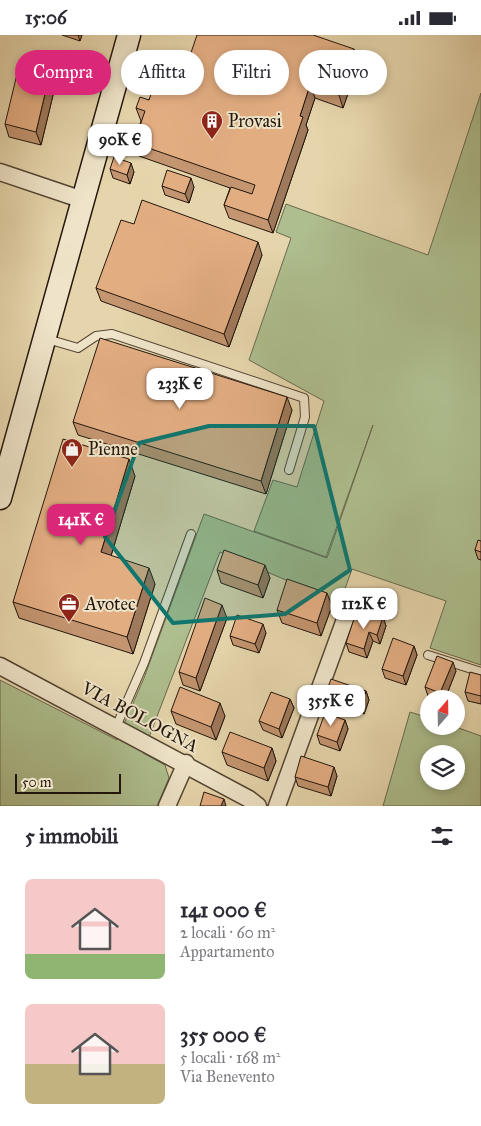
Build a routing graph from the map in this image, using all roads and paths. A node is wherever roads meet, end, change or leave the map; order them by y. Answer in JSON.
{"nodes":[{"id":1,"x":129,"y":35,"type":"edge"},
{"id":2,"x":0,"y":172,"type":"edge"},
{"id":3,"x":83,"y":200,"type":"junction"},
{"id":4,"x":43,"y":338,"type":"junction"},
{"id":5,"x":289,"y":470,"type":"dead end"},
{"id":6,"x":0,"y":498,"type":"edge"},
{"id":7,"x":191,"y":534,"type":"dead end"},
{"id":8,"x":351,"y":603,"type":"dead end"},
{"id":9,"x":428,"y":655,"type":"dead end"},
{"id":10,"x":0,"y":666,"type":"edge"},
{"id":11,"x":481,"y":672,"type":"edge"},
{"id":12,"x":116,"y":727,"type":"junction"},
{"id":13,"x":186,"y":763,"type":"junction"},
{"id":14,"x":167,"y":806,"type":"edge"},
{"id":15,"x":258,"y":806,"type":"edge"},
{"id":16,"x":276,"y":806,"type":"edge"}],
"edges":[{"from":1,"to":3,"type":"street"},
{"from":2,"to":3,"type":"street"},
{"from":3,"to":4,"type":"street"},
{"from":4,"to":5,"type":"lane"},
{"from":4,"to":6,"type":"street"},
{"from":7,"to":12,"type":"lane"},
{"from":8,"to":16,"type":"street"},
{"from":9,"to":11,"type":"lane"},
{"from":10,"to":12,"type":"street","name":"VIA BOLOGNA"},
{"from":12,"to":13,"type":"street","name":"VIA BOLOGNA"},
{"from":13,"to":14,"type":"street"},
{"from":13,"to":15,"type":"street","name":"VIA BOLOGNA"}]}
